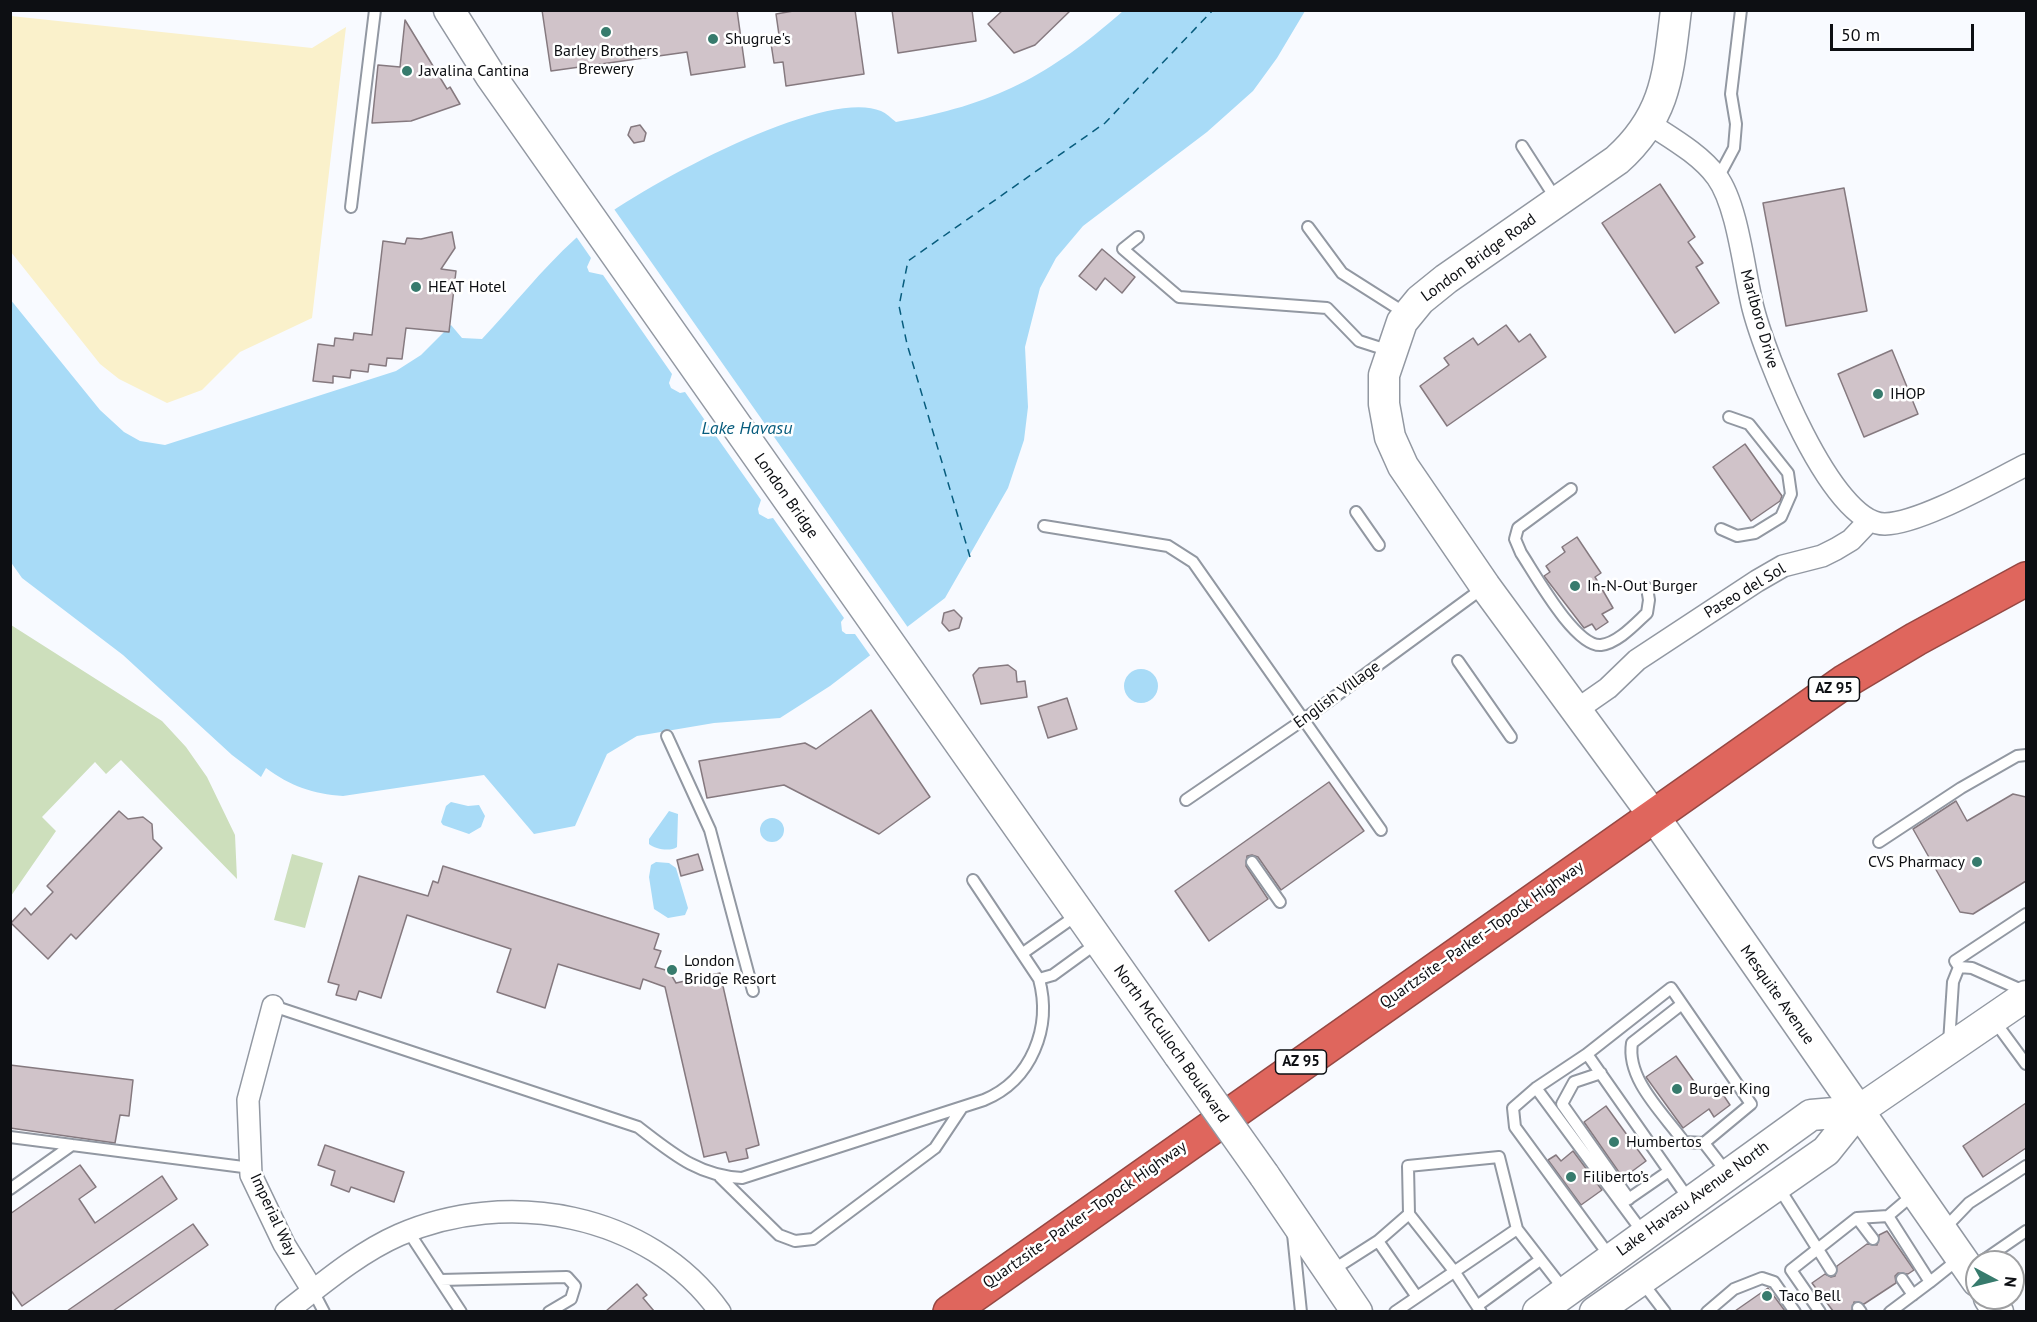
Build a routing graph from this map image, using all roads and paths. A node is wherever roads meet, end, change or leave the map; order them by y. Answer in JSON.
{"nodes":[{"id":1,"x":375,"y":10,"type":"edge"},
{"id":2,"x":449,"y":10,"type":"edge"},
{"id":3,"x":1676,"y":10,"type":"edge"},
{"id":4,"x":1741,"y":10,"type":"edge"},
{"id":5,"x":1650,"y":124,"type":"junction"},
{"id":6,"x":1522,"y":146,"type":"dead end"},
{"id":7,"x":1718,"y":178,"type":"junction"},
{"id":8,"x":1557,"y":201,"type":"junction"},
{"id":9,"x":351,"y":207,"type":"dead end"},
{"id":10,"x":1308,"y":227,"type":"dead end"},
{"id":11,"x":1138,"y":237,"type":"dead end"},
{"id":12,"x":1408,"y":314,"type":"junction"},
{"id":13,"x":1391,"y":351,"type":"junction"},
{"id":14,"x":1729,"y":417,"type":"dead end"},
{"id":15,"x":2026,"y":465,"type":"edge"},
{"id":16,"x":1571,"y":489,"type":"dead end"},
{"id":17,"x":1356,"y":512,"type":"dead end"},
{"id":18,"x":1869,"y":521,"type":"junction"},
{"id":19,"x":1044,"y":526,"type":"dead end"},
{"id":20,"x":1721,"y":529,"type":"dead end"},
{"id":21,"x":1379,"y":545,"type":"dead end"},
{"id":22,"x":2026,"y":579,"type":"edge"},
{"id":23,"x":1485,"y":586,"type":"junction"},
{"id":24,"x":1647,"y":588,"type":"dead end"},
{"id":25,"x":1458,"y":661,"type":"dead end"},
{"id":26,"x":1575,"y":711,"type":"junction"},
{"id":27,"x":1303,"y":720,"type":"junction"},
{"id":28,"x":667,"y":736,"type":"dead end"},
{"id":29,"x":1511,"y":737,"type":"dead end"},
{"id":30,"x":2026,"y":755,"type":"edge"},
{"id":31,"x":984,"y":777,"type":"joint"},
{"id":32,"x":1186,"y":800,"type":"dead end"},
{"id":33,"x":1653,"y":815,"type":"junction"},
{"id":34,"x":1381,"y":830,"type":"dead end"},
{"id":35,"x":1879,"y":842,"type":"dead end"},
{"id":36,"x":1252,"y":862,"type":"dead end"},
{"id":37,"x":973,"y":880,"type":"dead end"},
{"id":38,"x":1280,"y":902,"type":"dead end"},
{"id":39,"x":1078,"y":914,"type":"junction"},
{"id":40,"x":2026,"y":914,"type":"edge"},
{"id":41,"x":1099,"y":942,"type":"junction"},
{"id":42,"x":1023,"y":953,"type":"junction"},
{"id":43,"x":1959,"y":967,"type":"junction"},
{"id":44,"x":1039,"y":979,"type":"junction"},
{"id":45,"x":753,"y":992,"type":"dead end"},
{"id":46,"x":2026,"y":994,"type":"edge"},
{"id":47,"x":1682,"y":1004,"type":"junction"},
{"id":48,"x":273,"y":1006,"type":"joint"},
{"id":49,"x":1993,"y":1018,"type":"junction"},
{"id":50,"x":1948,"y":1049,"type":"junction"},
{"id":51,"x":1587,"y":1054,"type":"junction"},
{"id":52,"x":2026,"y":1064,"type":"edge"},
{"id":53,"x":1601,"y":1073,"type":"junction"},
{"id":54,"x":1536,"y":1088,"type":"junction"},
{"id":55,"x":960,"y":1108,"type":"junction"},
{"id":56,"x":1858,"y":1111,"type":"junction"},
{"id":57,"x":10,"y":1137,"type":"edge"},
{"id":58,"x":1704,"y":1143,"type":"junction"},
{"id":59,"x":72,"y":1145,"type":"junction"},
{"id":60,"x":2026,"y":1166,"type":"edge"},
{"id":61,"x":251,"y":1168,"type":"junction"},
{"id":62,"x":1669,"y":1172,"type":"junction"},
{"id":63,"x":1728,"y":1174,"type":"junction"},
{"id":64,"x":720,"y":1177,"type":"junction"},
{"id":65,"x":1777,"y":1185,"type":"junction"},
{"id":66,"x":10,"y":1189,"type":"edge"},
{"id":67,"x":1915,"y":1193,"type":"junction"},
{"id":68,"x":1625,"y":1201,"type":"junction"},
{"id":69,"x":1690,"y":1201,"type":"junction"},
{"id":70,"x":1409,"y":1214,"type":"junction"},
{"id":71,"x":1292,"y":1216,"type":"junction"},
{"id":72,"x":1888,"y":1216,"type":"junction"},
{"id":73,"x":1857,"y":1218,"type":"junction"},
{"id":74,"x":1517,"y":1229,"type":"junction"},
{"id":75,"x":408,"y":1231,"type":"junction"},
{"id":76,"x":2026,"y":1231,"type":"edge"},
{"id":77,"x":1942,"y":1232,"type":"junction"},
{"id":78,"x":1644,"y":1234,"type":"junction"},
{"id":79,"x":1873,"y":1239,"type":"dead end"},
{"id":80,"x":1378,"y":1241,"type":"junction"},
{"id":81,"x":1816,"y":1250,"type":"junction"},
{"id":82,"x":2010,"y":1250,"type":"edge"},
{"id":83,"x":1612,"y":1258,"type":"junction"},
{"id":84,"x":1540,"y":1260,"type":"junction"},
{"id":85,"x":1965,"y":1263,"type":"edge"},
{"id":86,"x":1831,"y":1270,"type":"dead end"},
{"id":87,"x":1454,"y":1271,"type":"junction"},
{"id":88,"x":1330,"y":1272,"type":"junction"},
{"id":89,"x":1640,"y":1279,"type":"junction"},
{"id":90,"x":1902,"y":1279,"type":"dead end"},
{"id":91,"x":440,"y":1280,"type":"junction"},
{"id":92,"x":1930,"y":1282,"type":"junction"},
{"id":93,"x":1965,"y":1284,"type":"edge"},
{"id":94,"x":313,"y":1291,"type":"junction"},
{"id":95,"x":1565,"y":1291,"type":"junction"},
{"id":96,"x":1913,"y":1294,"type":"junction"},
{"id":97,"x":1417,"y":1297,"type":"junction"},
{"id":98,"x":1479,"y":1309,"type":"edge"},
{"id":99,"x":286,"y":1311,"type":"edge"},
{"id":100,"x":324,"y":1311,"type":"edge"},
{"id":101,"x":461,"y":1311,"type":"edge"},
{"id":102,"x":549,"y":1311,"type":"edge"},
{"id":103,"x":720,"y":1311,"type":"edge"},
{"id":104,"x":950,"y":1311,"type":"edge"},
{"id":105,"x":1301,"y":1311,"type":"edge"},
{"id":106,"x":1357,"y":1311,"type":"edge"},
{"id":107,"x":1395,"y":1311,"type":"edge"},
{"id":108,"x":1538,"y":1311,"type":"edge"},
{"id":109,"x":1594,"y":1311,"type":"edge"},
{"id":110,"x":1665,"y":1311,"type":"edge"},
{"id":111,"x":1707,"y":1311,"type":"edge"},
{"id":112,"x":1794,"y":1311,"type":"edge"},
{"id":113,"x":1820,"y":1311,"type":"edge"},
{"id":114,"x":1890,"y":1311,"type":"edge"}],
"edges":[{"from":1,"to":9,"type":"lane"},
{"from":2,"to":31,"type":"street","name":"London Bridge"},
{"from":3,"to":5,"type":"street","name":"London Bridge Road"},
{"from":4,"to":7,"type":"lane"},
{"from":5,"to":7,"type":"street","name":"Marlboro Drive"},
{"from":5,"to":8,"type":"street","name":"London Bridge Road"},
{"from":6,"to":8,"type":"lane"},
{"from":7,"to":18,"type":"street","name":"Marlboro Drive"},
{"from":8,"to":12,"type":"street","name":"London Bridge Road"},
{"from":10,"to":12,"type":"lane"},
{"from":11,"to":13,"type":"lane"},
{"from":12,"to":13,"type":"street","name":"London Bridge Road"},
{"from":13,"to":23,"type":"street","name":"London Bridge Road"},
{"from":14,"to":20,"type":"lane"},
{"from":15,"to":18,"type":"street"},
{"from":16,"to":24,"type":"lane"},
{"from":17,"to":21,"type":"lane"},
{"from":18,"to":26,"type":"street","name":"Paseo del Sol"},
{"from":19,"to":27,"type":"lane"},
{"from":22,"to":33,"type":"highway","name":"Quartzsite–Parker–Topock Highway","number":"AZ 95"},
{"from":23,"to":26,"type":"street","name":"London Bridge Road"},
{"from":23,"to":27,"type":"lane","name":"English Village"},
{"from":25,"to":29,"type":"lane"},
{"from":26,"to":33,"type":"street","name":"Mesquite Avenue"},
{"from":27,"to":32,"type":"lane","name":"English Village"},
{"from":27,"to":34,"type":"lane"},
{"from":28,"to":45,"type":"lane"},
{"from":30,"to":35,"type":"lane"},
{"from":31,"to":39,"type":"street","name":"North McCulloch Boulevard"},
{"from":33,"to":56,"type":"street","name":"Mesquite Avenue"},
{"from":33,"to":104,"type":"highway","name":"Quartzsite–Parker–Topock Highway","number":"AZ 95"},
{"from":36,"to":38,"type":"lane"},
{"from":37,"to":42,"type":"lane"},
{"from":39,"to":41,"type":"street","name":"North McCulloch Boulevard"},
{"from":39,"to":42,"type":"lane"},
{"from":40,"to":43,"type":"lane"},
{"from":41,"to":44,"type":"lane"},
{"from":41,"to":71,"type":"street","name":"North McCulloch Boulevard","bridge":true},
{"from":42,"to":44,"type":"lane"},
{"from":43,"to":46,"type":"lane"},
{"from":43,"to":50,"type":"lane"},
{"from":44,"to":55,"type":"lane"},
{"from":46,"to":49,"type":"street","name":"Lake Havasu Avenue North"},
{"from":47,"to":51,"type":"lane"},
{"from":47,"to":58,"type":"lane"},
{"from":47,"to":58,"type":"lane"},
{"from":48,"to":61,"type":"street","name":"Imperial Way"},
{"from":48,"to":64,"type":"lane"},
{"from":49,"to":50,"type":"street","name":"Lake Havasu Avenue North"},
{"from":49,"to":52,"type":"lane"},
{"from":50,"to":56,"type":"street","name":"Lake Havasu Avenue North"},
{"from":51,"to":53,"type":"lane"},
{"from":51,"to":54,"type":"lane"},
{"from":53,"to":62,"type":"lane"},
{"from":53,"to":68,"type":"lane"},
{"from":54,"to":68,"type":"lane"},
{"from":54,"to":83,"type":"lane"},
{"from":55,"to":64,"type":"lane"},
{"from":55,"to":64,"type":"lane"},
{"from":56,"to":63,"type":"street","name":"Lake Havasu Avenue North"},
{"from":56,"to":65,"type":"street","name":"Lake Havasu Avenue North"},
{"from":56,"to":67,"type":"street","name":"Mesquite Avenue"},
{"from":57,"to":59,"type":"lane"},
{"from":58,"to":63,"type":"lane"},
{"from":59,"to":61,"type":"lane"},
{"from":59,"to":66,"type":"lane"},
{"from":60,"to":77,"type":"lane"},
{"from":61,"to":94,"type":"street","name":"Imperial Way"},
{"from":62,"to":68,"type":"lane"},
{"from":62,"to":69,"type":"lane"},
{"from":63,"to":69,"type":"street","name":"Lake Havasu Avenue North"},
{"from":65,"to":81,"type":"lane"},
{"from":65,"to":89,"type":"street","name":"Lake Havasu Avenue North"},
{"from":67,"to":72,"type":"lane"},
{"from":67,"to":77,"type":"street","name":"Mesquite Avenue"},
{"from":68,"to":78,"type":"lane"},
{"from":69,"to":78,"type":"street","name":"Lake Havasu Avenue North"},
{"from":70,"to":74,"type":"lane"},
{"from":70,"to":80,"type":"lane"},
{"from":70,"to":87,"type":"lane"},
{"from":71,"to":88,"type":"street","name":"North McCulloch Boulevard"},
{"from":71,"to":105,"type":"lane"},
{"from":72,"to":73,"type":"lane"},
{"from":72,"to":92,"type":"lane"},
{"from":73,"to":79,"type":"lane"},
{"from":73,"to":81,"type":"lane"},
{"from":74,"to":84,"type":"lane"},
{"from":74,"to":87,"type":"lane"},
{"from":75,"to":91,"type":"lane"},
{"from":75,"to":94,"type":"street"},
{"from":75,"to":103,"type":"street"},
{"from":76,"to":82,"type":"lane"},
{"from":77,"to":85,"type":"street","name":"Mesquite Avenue"},
{"from":78,"to":83,"type":"street","name":"Lake Havasu Avenue North"},
{"from":80,"to":88,"type":"lane"},
{"from":80,"to":97,"type":"lane"},
{"from":81,"to":86,"type":"lane"},
{"from":81,"to":113,"type":"lane"},
{"from":83,"to":95,"type":"street","name":"Lake Havasu Avenue North"},
{"from":84,"to":95,"type":"lane"},
{"from":84,"to":98,"type":"lane"},
{"from":87,"to":97,"type":"lane"},
{"from":87,"to":98,"type":"lane"},
{"from":88,"to":106,"type":"street","name":"North McCulloch Boulevard"},
{"from":89,"to":109,"type":"street","name":"Lake Havasu Avenue North"},
{"from":89,"to":110,"type":"lane"},
{"from":90,"to":96,"type":"lane"},
{"from":91,"to":101,"type":"lane"},
{"from":91,"to":102,"type":"lane"},
{"from":92,"to":93,"type":"lane"},
{"from":92,"to":96,"type":"lane"},
{"from":94,"to":99,"type":"street"},
{"from":94,"to":100,"type":"lane","name":"Imperial Way"},
{"from":95,"to":108,"type":"street","name":"Lake Havasu Avenue North"},
{"from":96,"to":114,"type":"lane"},
{"from":97,"to":107,"type":"lane"},
{"from":111,"to":112,"type":"lane"}]}
